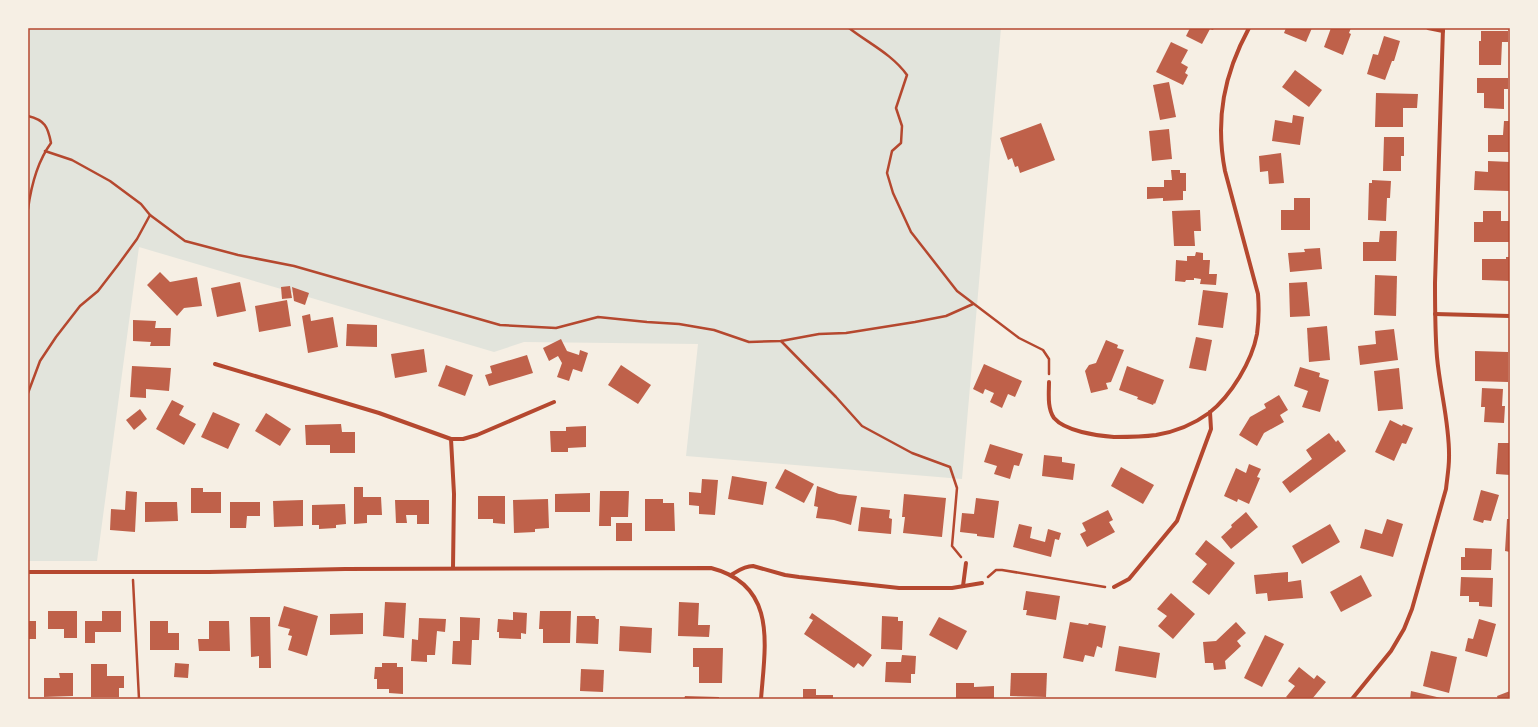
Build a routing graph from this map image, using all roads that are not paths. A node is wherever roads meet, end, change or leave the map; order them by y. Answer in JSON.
{"nodes":[{"id":1,"x":1249,"y":28,"type":"edge"},
{"id":2,"x":1428,"y":28,"type":"edge"},
{"id":3,"x":1443,"y":29,"type":"edge"},
{"id":4,"x":1435,"y":314,"type":"junction"},
{"id":5,"x":1510,"y":316,"type":"edge"},
{"id":6,"x":215,"y":364,"type":"dead end"},
{"id":7,"x":1050,"y":382,"type":"road end"},
{"id":8,"x":554,"y":402,"type":"dead end"},
{"id":9,"x":1210,"y":412,"type":"junction"},
{"id":10,"x":451,"y":439,"type":"junction"},
{"id":11,"x":966,"y":563,"type":"road end"},
{"id":12,"x":453,"y":568,"type":"junction"},
{"id":13,"x":28,"y":572,"type":"edge"},
{"id":14,"x":731,"y":575,"type":"junction"},
{"id":15,"x":982,"y":583,"type":"road end"},
{"id":16,"x":963,"y":586,"type":"junction"},
{"id":17,"x":1114,"y":587,"type":"road end"},
{"id":18,"x":762,"y":699,"type":"edge"},
{"id":19,"x":1352,"y":699,"type":"edge"}],
"edges":[{"from":1,"to":9,"type":"street"},
{"from":2,"to":3,"type":"street"},
{"from":3,"to":4,"type":"street"},
{"from":4,"to":5,"type":"street"},
{"from":4,"to":19,"type":"street"},
{"from":6,"to":10,"type":"street"},
{"from":7,"to":9,"type":"street"},
{"from":8,"to":10,"type":"street"},
{"from":9,"to":17,"type":"street"},
{"from":10,"to":12,"type":"street"},
{"from":11,"to":16,"type":"street"},
{"from":12,"to":13,"type":"street"},
{"from":12,"to":14,"type":"street"},
{"from":14,"to":16,"type":"street"},
{"from":14,"to":18,"type":"street"},
{"from":15,"to":16,"type":"street"}]}
